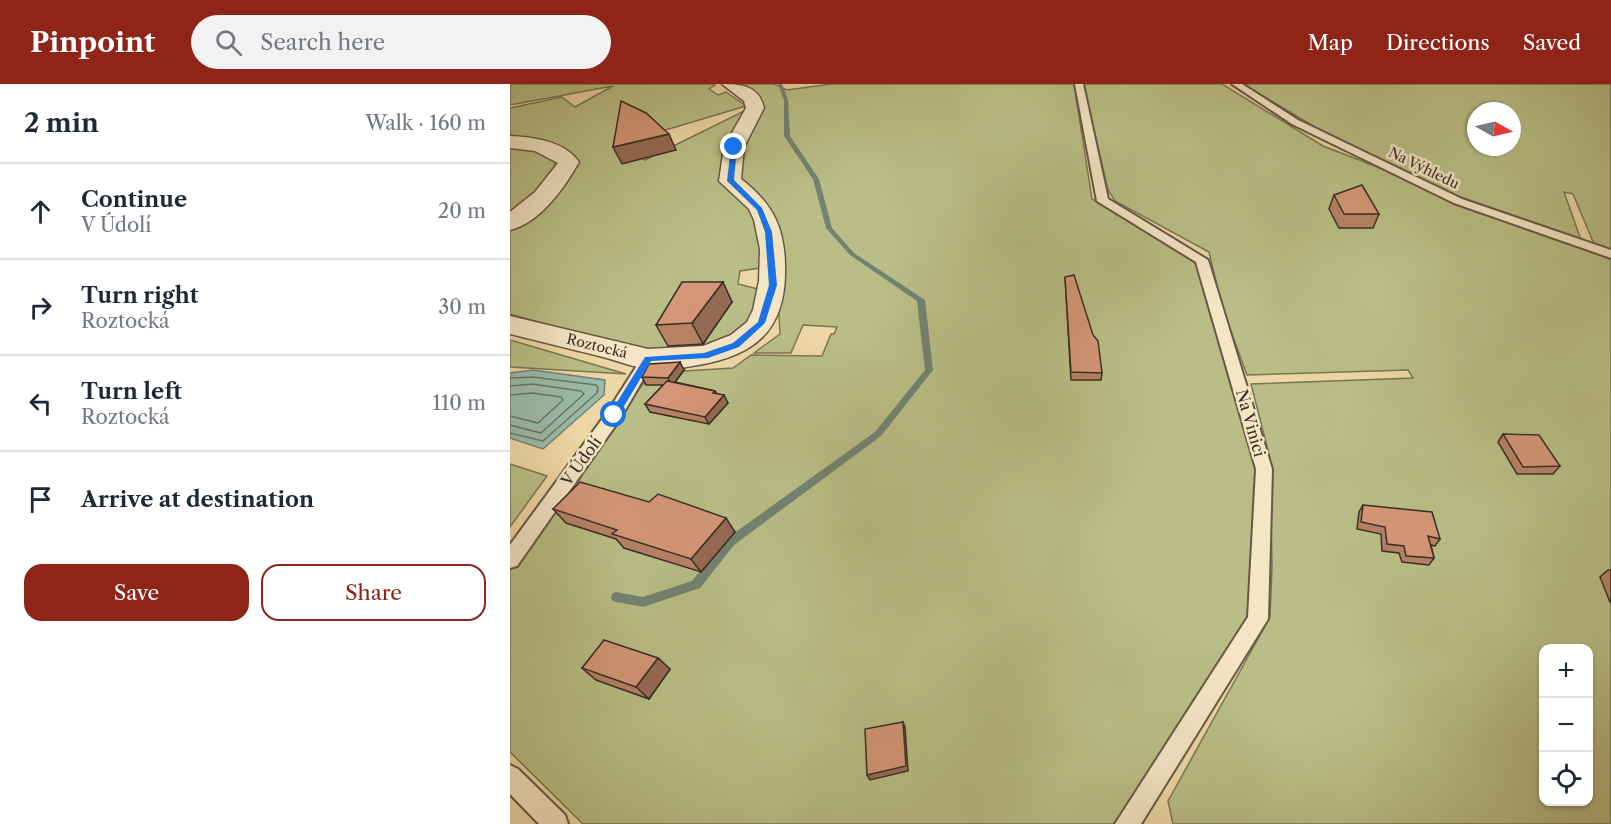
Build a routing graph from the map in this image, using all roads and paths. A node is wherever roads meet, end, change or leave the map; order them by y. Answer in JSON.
{"nodes":[{"id":1,"x":730,"y":84,"type":"edge"},
{"id":2,"x":1079,"y":84,"type":"edge"},
{"id":3,"x":1236,"y":84,"type":"edge"},
{"id":4,"x":510,"y":142,"type":"edge"},
{"id":5,"x":510,"y":223,"type":"edge"},
{"id":6,"x":1611,"y":254,"type":"edge"},
{"id":7,"x":510,"y":325,"type":"edge"},
{"id":8,"x":648,"y":359,"type":"junction"},
{"id":9,"x":510,"y":560,"type":"edge"},
{"id":10,"x":510,"y":777,"type":"edge"},
{"id":11,"x":556,"y":824,"type":"edge"},
{"id":12,"x":1127,"y":824,"type":"edge"}],
"edges":[{"from":1,"to":8,"type":"street","name":"Roztocká"},
{"from":2,"to":12,"type":"lane","name":"Na Vinici"},
{"from":3,"to":6,"type":"lane","name":"Na Výhledu"},
{"from":4,"to":5,"type":"street"},
{"from":7,"to":8,"type":"street","name":"Roztocká"},
{"from":8,"to":9,"type":"lane","name":"V Údolí"},
{"from":10,"to":11,"type":"lane"}]}
